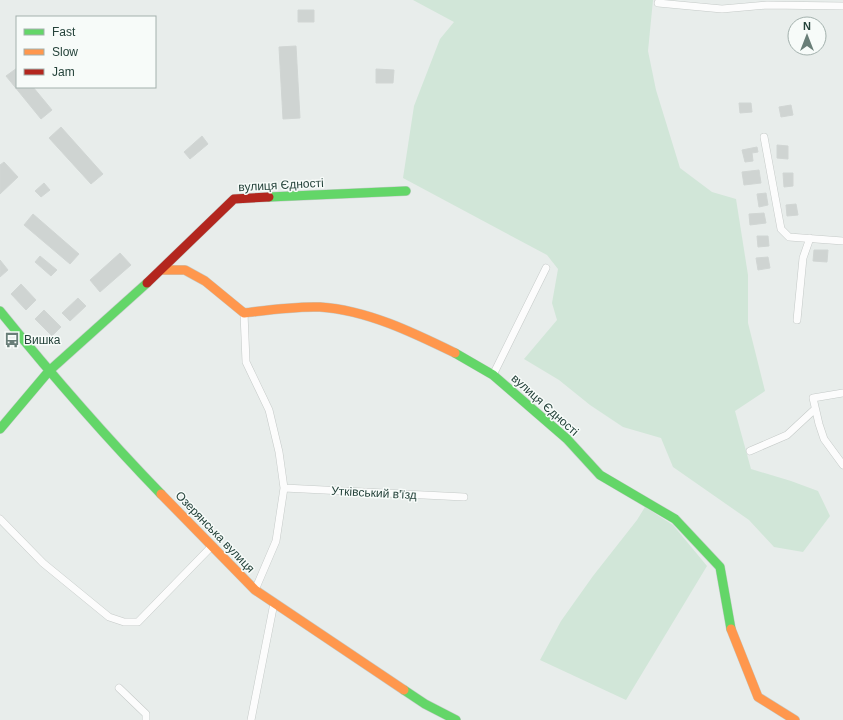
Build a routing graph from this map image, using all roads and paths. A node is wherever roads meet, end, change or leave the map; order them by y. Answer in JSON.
{"nodes":[{"id":1,"x":658,"y":3,"type":"dead end"},
{"id":2,"x":843,"y":6,"type":"edge"},
{"id":3,"x":764,"y":136,"type":"dead end"},
{"id":4,"x":406,"y":191,"type":"dead end"},
{"id":5,"x":810,"y":238,"type":"junction"},
{"id":6,"x":843,"y":241,"type":"edge"},
{"id":7,"x":546,"y":268,"type":"dead end"},
{"id":8,"x":161,"y":270,"type":"junction"},
{"id":9,"x":0,"y":311,"type":"edge"},
{"id":10,"x":244,"y":313,"type":"junction"},
{"id":11,"x":797,"y":320,"type":"dead end"},
{"id":12,"x":49,"y":371,"type":"junction"},
{"id":13,"x":493,"y":375,"type":"junction"},
{"id":14,"x":843,"y":393,"type":"edge"},
{"id":15,"x":815,"y":409,"type":"junction"},
{"id":16,"x":0,"y":429,"type":"edge"},
{"id":17,"x":750,"y":452,"type":"dead end"},
{"id":18,"x":843,"y":465,"type":"edge"},
{"id":19,"x":284,"y":488,"type":"junction"},
{"id":20,"x":464,"y":497,"type":"dead end"},
{"id":21,"x":0,"y":519,"type":"edge"},
{"id":22,"x":212,"y":546,"type":"junction"},
{"id":23,"x":254,"y":590,"type":"junction"},
{"id":24,"x":274,"y":603,"type":"junction"},
{"id":25,"x":119,"y":688,"type":"dead end"},
{"id":26,"x":146,"y":720,"type":"edge"},
{"id":27,"x":251,"y":720,"type":"edge"},
{"id":28,"x":456,"y":720,"type":"edge"},
{"id":29,"x":795,"y":720,"type":"edge"}],
"edges":[{"from":1,"to":2,"type":"street"},
{"from":3,"to":5,"type":"street"},
{"from":4,"to":8,"type":"street","name":"вулиця Єдності"},
{"from":5,"to":6,"type":"street"},
{"from":5,"to":11,"type":"street"},
{"from":7,"to":13,"type":"street"},
{"from":8,"to":10,"type":"street"},
{"from":8,"to":12,"type":"street","name":"вулиця Єдності"},
{"from":9,"to":12,"type":"street","name":"Озерянська вулиця"},
{"from":10,"to":13,"type":"street","name":"вулиця Єдності"},
{"from":10,"to":19,"type":"street"},
{"from":12,"to":16,"type":"street","name":"вулиця Єдності"},
{"from":12,"to":22,"type":"street","name":"Озерянська вулиця"},
{"from":13,"to":29,"type":"street","name":"вулиця Єдності"},
{"from":14,"to":15,"type":"street"},
{"from":15,"to":17,"type":"street"},
{"from":15,"to":18,"type":"street"},
{"from":19,"to":20,"type":"street","name":"Утківський в'їзд"},
{"from":19,"to":23,"type":"street"},
{"from":21,"to":22,"type":"street"},
{"from":22,"to":23,"type":"street","name":"Озерянська вулиця"},
{"from":23,"to":24,"type":"street","name":"Озерянська вулиця"},
{"from":24,"to":27,"type":"street"},
{"from":24,"to":28,"type":"street","name":"Озерянська вулиця"},
{"from":25,"to":26,"type":"street"}]}
